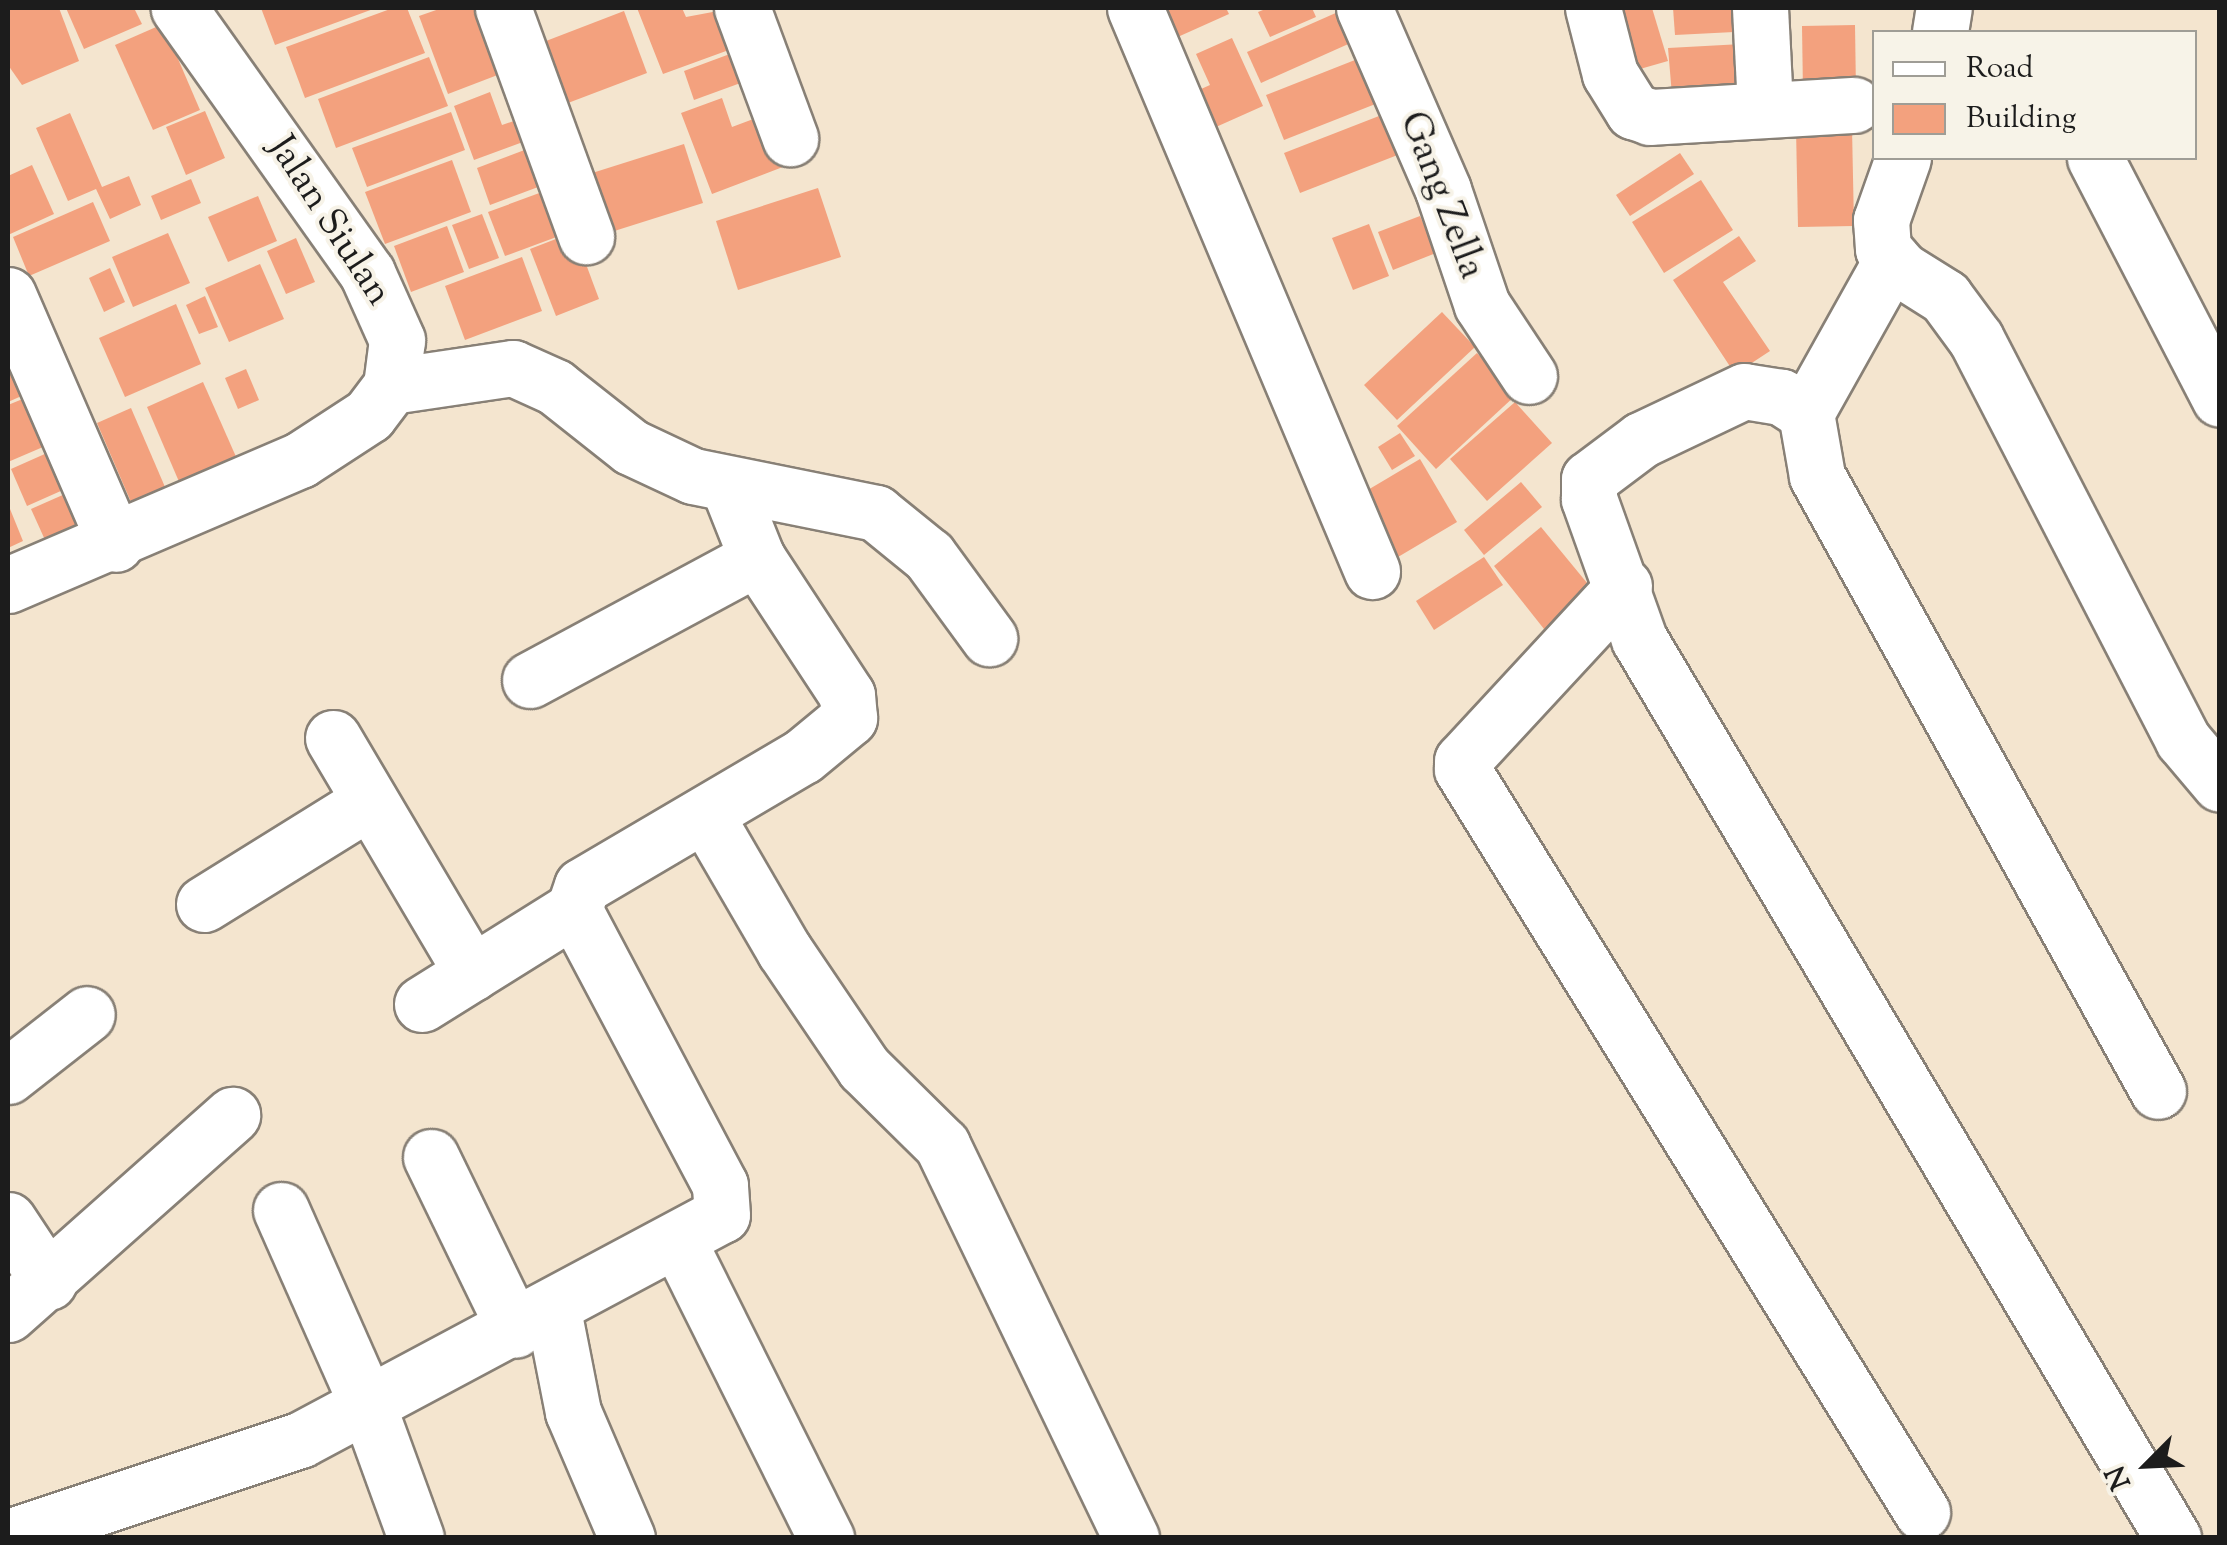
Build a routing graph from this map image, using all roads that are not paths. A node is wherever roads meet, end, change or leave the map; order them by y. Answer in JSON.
{"nodes":[{"id":1,"x":178,"y":8,"type":"edge"},
{"id":2,"x":503,"y":8,"type":"edge"},
{"id":3,"x":742,"y":8,"type":"edge"},
{"id":4,"x":1134,"y":8,"type":"edge"},
{"id":5,"x":1364,"y":8,"type":"edge"},
{"id":6,"x":1593,"y":8,"type":"edge"},
{"id":7,"x":1760,"y":8,"type":"edge"},
{"id":8,"x":1854,"y":106,"type":"dead end"},
{"id":9,"x":1765,"y":108,"type":"junction"},
{"id":10,"x":790,"y":138,"type":"dead end"},
{"id":11,"x":1902,"y":160,"type":"edge"},
{"id":12,"x":2096,"y":160,"type":"edge"},
{"id":13,"x":586,"y":236,"type":"dead end"},
{"id":14,"x":1892,"y":259,"type":"junction"},
{"id":15,"x":8,"y":295,"type":"edge"},
{"id":16,"x":1530,"y":376,"type":"dead end"},
{"id":17,"x":391,"y":386,"type":"junction"},
{"id":18,"x":2220,"y":398,"type":"edge"},
{"id":19,"x":1806,"y":413,"type":"junction"},
{"id":20,"x":728,"y":485,"type":"junction"},
{"id":21,"x":116,"y":544,"type":"junction"},
{"id":22,"x":757,"y":558,"type":"junction"},
{"id":23,"x":1372,"y":571,"type":"dead end"},
{"id":24,"x":8,"y":586,"type":"edge"},
{"id":25,"x":1624,"y":586,"type":"junction"},
{"id":26,"x":989,"y":638,"type":"dead end"},
{"id":27,"x":530,"y":680,"type":"dead end"},
{"id":28,"x":333,"y":738,"type":"dead end"},
{"id":29,"x":2220,"y":784,"type":"edge"},
{"id":30,"x":370,"y":801,"type":"junction"},
{"id":31,"x":706,"y":816,"type":"junction"},
{"id":32,"x":204,"y":904,"type":"dead end"},
{"id":33,"x":574,"y":909,"type":"junction"},
{"id":34,"x":472,"y":973,"type":"junction"},
{"id":35,"x":422,"y":1004,"type":"dead end"},
{"id":36,"x":88,"y":1014,"type":"dead end"},
{"id":37,"x":8,"y":1076,"type":"edge"},
{"id":38,"x":2158,"y":1091,"type":"dead end"},
{"id":39,"x":232,"y":1115,"type":"dead end"},
{"id":40,"x":431,"y":1157,"type":"dead end"},
{"id":41,"x":282,"y":1210,"type":"dead end"},
{"id":42,"x":8,"y":1220,"type":"edge"},
{"id":43,"x":679,"y":1243,"type":"junction"},
{"id":44,"x":28,"y":1298,"type":"edge"},
{"id":45,"x":534,"y":1320,"type":"junction"},
{"id":46,"x":368,"y":1406,"type":"junction"},
{"id":47,"x":1922,"y":1512,"type":"dead end"},
{"id":48,"x":8,"y":1537,"type":"edge"},
{"id":49,"x":416,"y":1538,"type":"edge"},
{"id":50,"x":627,"y":1538,"type":"edge"},
{"id":51,"x":826,"y":1538,"type":"edge"},
{"id":52,"x":1131,"y":1538,"type":"edge"},
{"id":53,"x":2173,"y":1538,"type":"edge"}],
"edges":[{"from":1,"to":17,"type":"street","name":"Jalan Siulan"},
{"from":2,"to":13,"type":"street"},
{"from":3,"to":10,"type":"street"},
{"from":4,"to":23,"type":"street"},
{"from":5,"to":16,"type":"street","name":"Gang Zella"},
{"from":6,"to":9,"type":"street"},
{"from":7,"to":9,"type":"street"},
{"from":8,"to":9,"type":"street"},
{"from":11,"to":14,"type":"street"},
{"from":12,"to":18,"type":"street"},
{"from":14,"to":19,"type":"street"},
{"from":14,"to":29,"type":"street"},
{"from":15,"to":21,"type":"street"},
{"from":17,"to":20,"type":"street"},
{"from":17,"to":21,"type":"street"},
{"from":19,"to":25,"type":"street"},
{"from":19,"to":38,"type":"street"},
{"from":20,"to":22,"type":"street"},
{"from":20,"to":26,"type":"street"},
{"from":21,"to":24,"type":"street"},
{"from":22,"to":27,"type":"street"},
{"from":22,"to":31,"type":"street"},
{"from":25,"to":47,"type":"street"},
{"from":25,"to":53,"type":"street"},
{"from":28,"to":30,"type":"street"},
{"from":30,"to":32,"type":"street"},
{"from":30,"to":34,"type":"street"},
{"from":31,"to":33,"type":"street"},
{"from":31,"to":52,"type":"street"},
{"from":33,"to":34,"type":"street"},
{"from":33,"to":43,"type":"street"},
{"from":34,"to":35,"type":"street"},
{"from":36,"to":37,"type":"street"},
{"from":39,"to":44,"type":"street"},
{"from":40,"to":45,"type":"street"},
{"from":41,"to":46,"type":"street"},
{"from":42,"to":44,"type":"street"},
{"from":43,"to":45,"type":"street"},
{"from":43,"to":51,"type":"street"},
{"from":45,"to":46,"type":"street"},
{"from":45,"to":50,"type":"street"},
{"from":46,"to":48,"type":"street"},
{"from":46,"to":49,"type":"street"}]}
